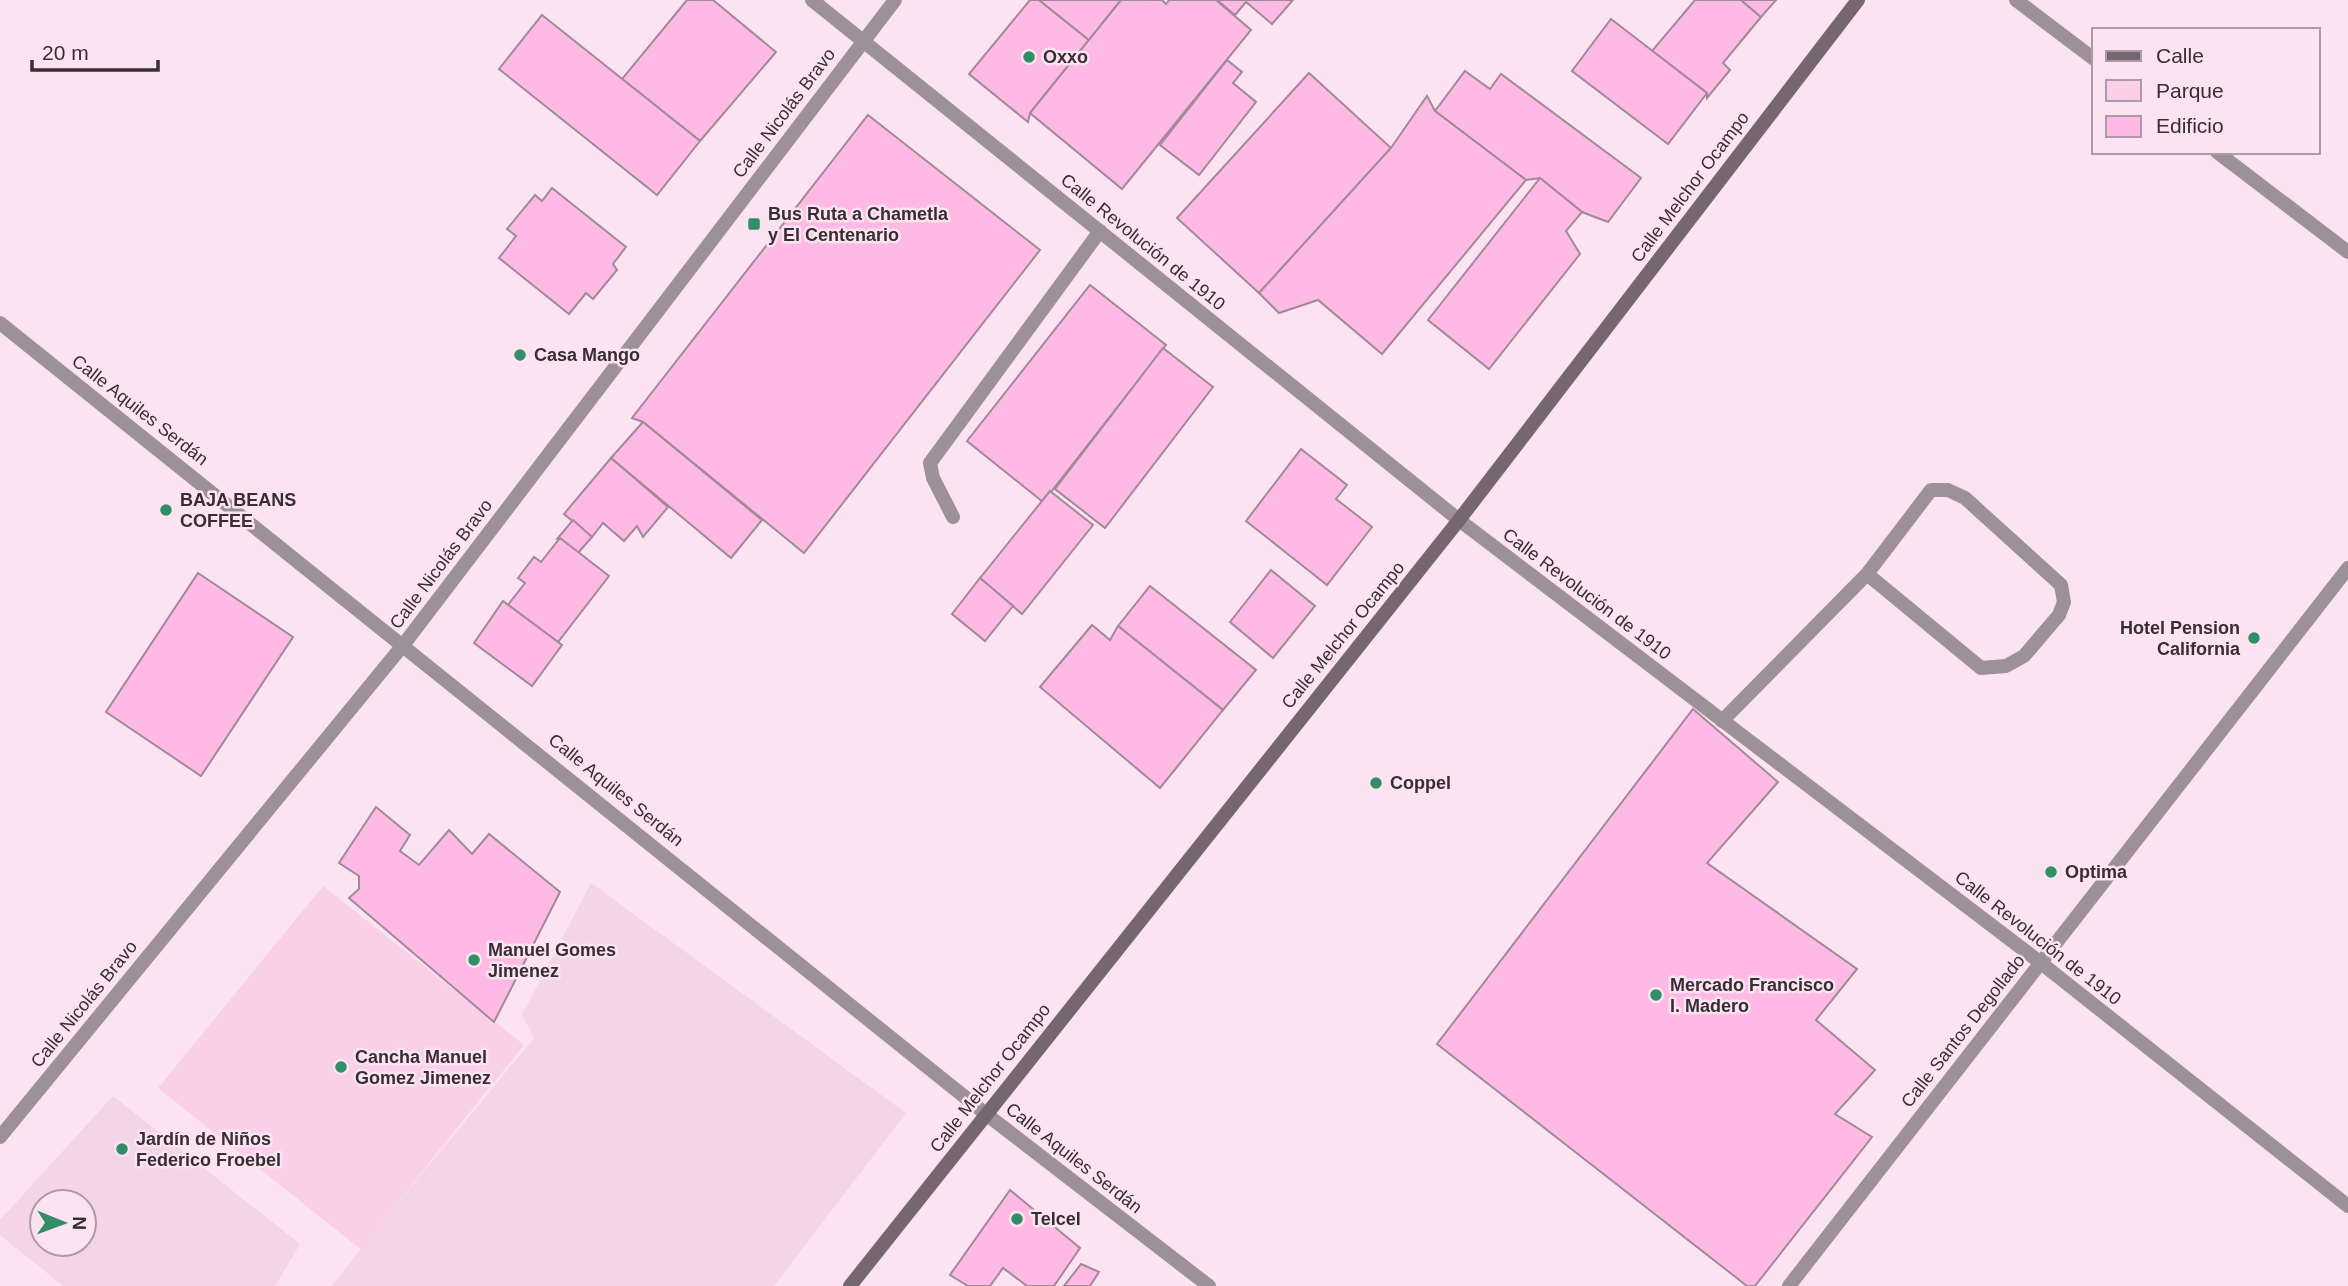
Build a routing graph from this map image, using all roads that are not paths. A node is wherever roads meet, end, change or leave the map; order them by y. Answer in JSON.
{"nodes":[{"id":1,"x":812,"y":0,"type":"edge"},
{"id":2,"x":895,"y":0,"type":"edge"},
{"id":3,"x":1858,"y":0,"type":"edge"},
{"id":4,"x":2016,"y":0,"type":"edge"},
{"id":5,"x":863,"y":41,"type":"junction"},
{"id":6,"x":2092,"y":57,"type":"edge"},
{"id":7,"x":2220,"y":154,"type":"edge"},
{"id":8,"x":1100,"y":232,"type":"junction"},
{"id":9,"x":2348,"y":252,"type":"edge"},
{"id":10,"x":0,"y":323,"type":"edge"},
{"id":11,"x":953,"y":517,"type":"dead end"},
{"id":12,"x":1459,"y":520,"type":"junction"},
{"id":13,"x":2348,"y":568,"type":"edge"},
{"id":14,"x":1867,"y":574,"type":"junction"},
{"id":15,"x":404,"y":644,"type":"junction"},
{"id":16,"x":1722,"y":721,"type":"junction"},
{"id":17,"x":2041,"y":963,"type":"junction"},
{"id":18,"x":986,"y":1114,"type":"junction"},
{"id":19,"x":0,"y":1138,"type":"edge"},
{"id":20,"x":2348,"y":1206,"type":"edge"},
{"id":21,"x":850,"y":1286,"type":"edge"},
{"id":22,"x":1209,"y":1286,"type":"edge"},
{"id":23,"x":1790,"y":1286,"type":"edge"}],
"edges":[{"from":1,"to":5,"type":"street","name":"Calle Revolución de 1910"},
{"from":2,"to":5,"type":"street","name":"Calle Nicolás Bravo"},
{"from":3,"to":12,"type":"street","name":"Calle Melchor Ocampo"},
{"from":4,"to":6,"type":"street"},
{"from":5,"to":8,"type":"street","name":"Calle Revolución de 1910"},
{"from":5,"to":15,"type":"street","name":"Calle Nicolás Bravo"},
{"from":7,"to":9,"type":"street"},
{"from":8,"to":11,"type":"street"},
{"from":8,"to":12,"type":"street","name":"Calle Revolución de 1910"},
{"from":10,"to":15,"type":"street","name":"Calle Aquiles Serdán"},
{"from":12,"to":16,"type":"street","name":"Calle Revolución de 1910"},
{"from":12,"to":18,"type":"street","name":"Calle Melchor Ocampo"},
{"from":13,"to":17,"type":"street","name":"Calle Santos Degollado"},
{"from":14,"to":14,"type":"street"},
{"from":14,"to":16,"type":"street"},
{"from":15,"to":18,"type":"street","name":"Calle Aquiles Serdán"},
{"from":15,"to":19,"type":"street","name":"Calle Nicolás Bravo"},
{"from":16,"to":17,"type":"street","name":"Calle Revolución de 1910"},
{"from":17,"to":20,"type":"street","name":"Calle Revolución de 1910"},
{"from":17,"to":23,"type":"street","name":"Calle Santos Degollado"},
{"from":18,"to":21,"type":"street","name":"Calle Melchor Ocampo"},
{"from":18,"to":22,"type":"street","name":"Calle Aquiles Serdán"}]}
